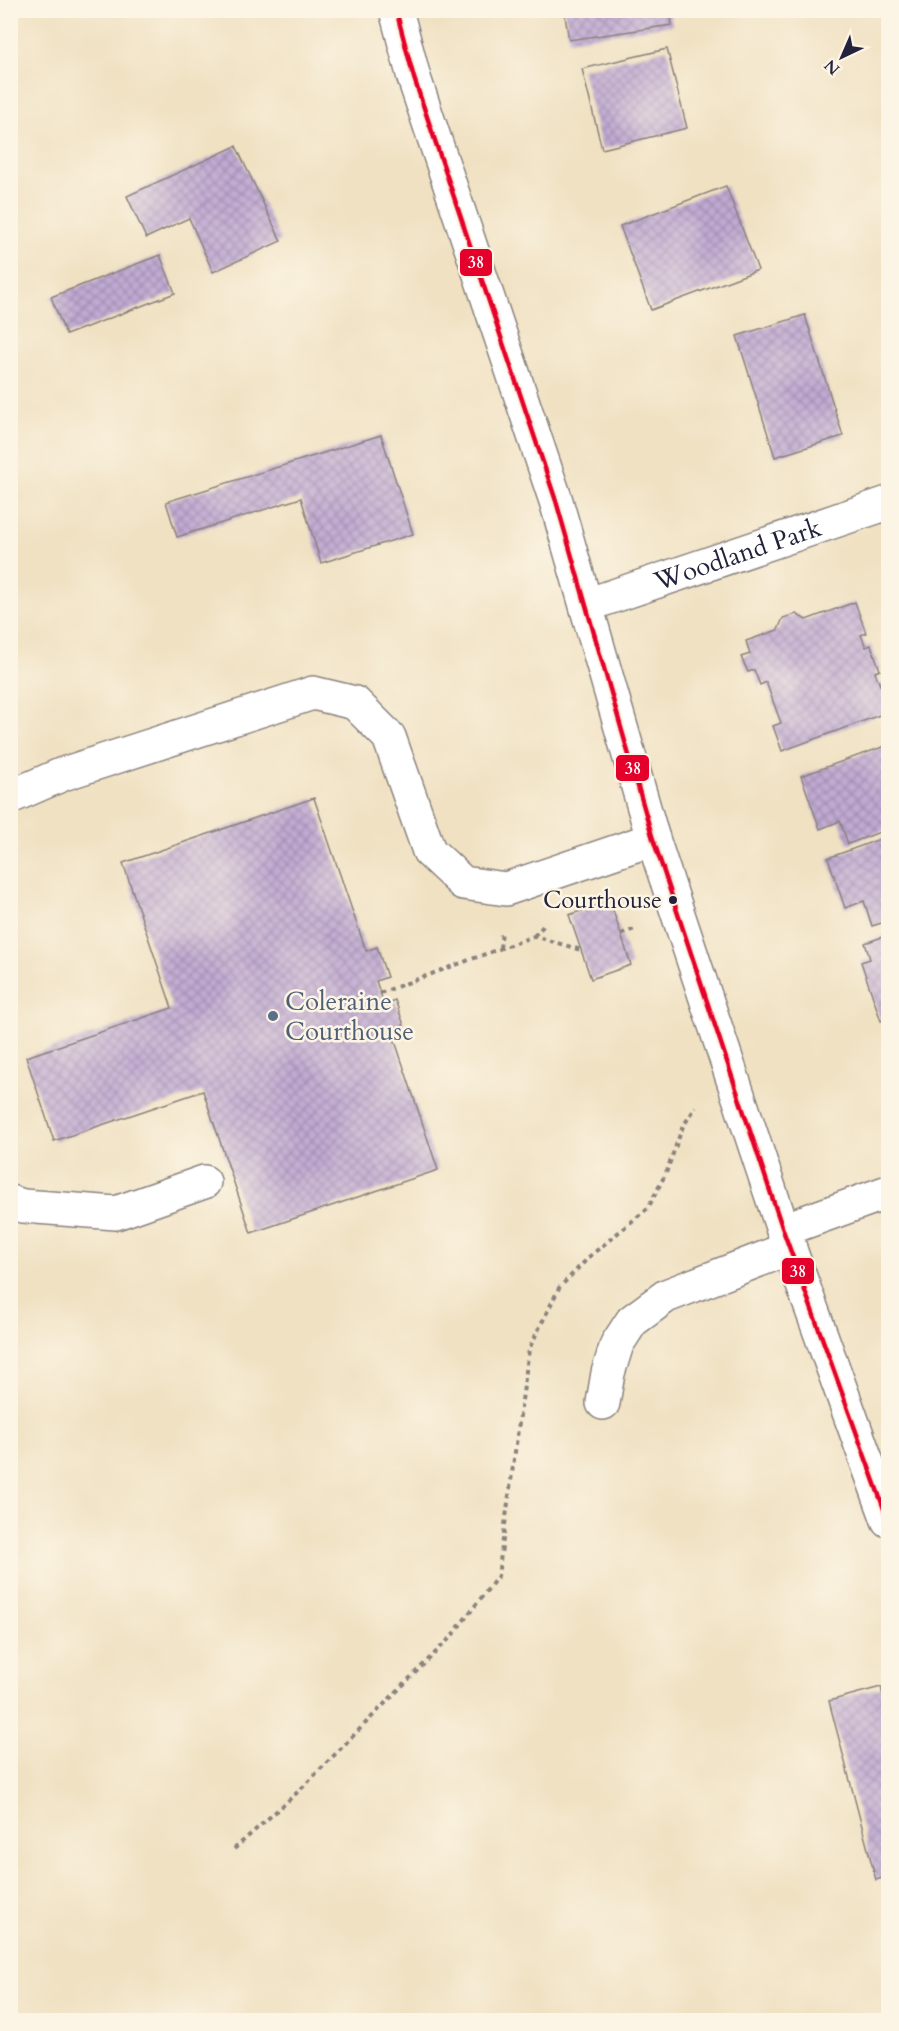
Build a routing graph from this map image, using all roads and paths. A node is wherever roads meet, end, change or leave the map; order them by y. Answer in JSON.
{"nodes":[{"id":1,"x":396,"y":10,"type":"edge"},
{"id":2,"x":888,"y":503,"type":"edge"},
{"id":3,"x":587,"y":605,"type":"junction"},
{"id":4,"x":10,"y":797,"type":"edge"},
{"id":5,"x":652,"y":839,"type":"junction"},
{"id":6,"x":580,"y":950,"type":"dead end"},
{"id":7,"x":380,"y":993,"type":"dead end"},
{"id":8,"x":727,"y":1062,"type":"junction"},
{"id":9,"x":204,"y":1182,"type":"dead end"},
{"id":10,"x":888,"y":1192,"type":"edge"},
{"id":11,"x":10,"y":1202,"type":"edge"},
{"id":12,"x":786,"y":1239,"type":"junction"},
{"id":13,"x":603,"y":1403,"type":"dead end"},
{"id":14,"x":888,"y":1520,"type":"edge"},
{"id":15,"x":234,"y":1849,"type":"dead end"}],
"edges":[{"from":1,"to":3,"type":"street"},
{"from":2,"to":3,"type":"street","name":"Woodland Park"},
{"from":3,"to":5,"type":"street"},
{"from":4,"to":5,"type":"street"},
{"from":5,"to":8,"type":"street"},
{"from":6,"to":7,"type":"path"},
{"from":8,"to":12,"type":"street"},
{"from":8,"to":15,"type":"path"},
{"from":9,"to":11,"type":"street"},
{"from":10,"to":12,"type":"street"},
{"from":12,"to":13,"type":"street"},
{"from":12,"to":14,"type":"street"}]}
